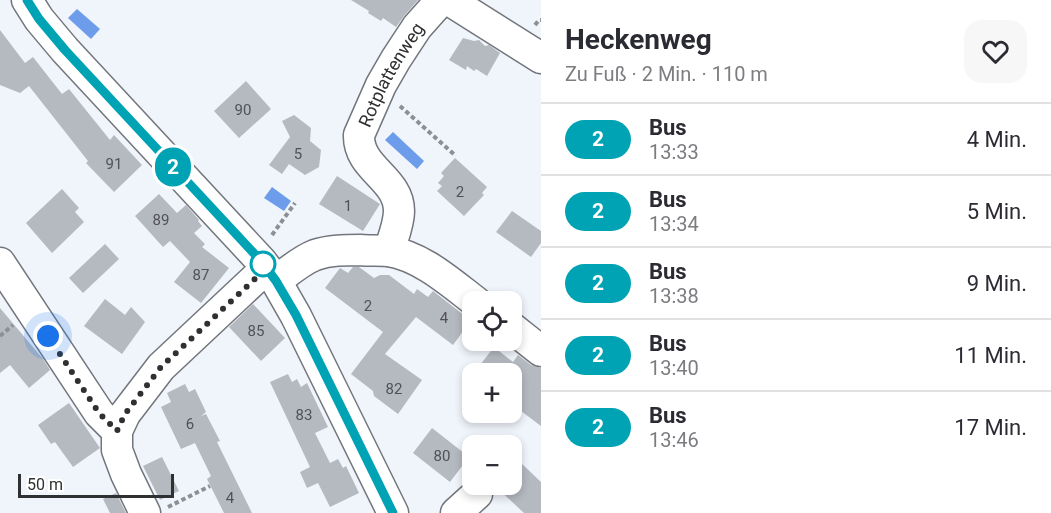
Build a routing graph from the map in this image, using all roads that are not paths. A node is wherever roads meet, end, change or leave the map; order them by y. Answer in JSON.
{"nodes":[{"id":1,"x":27,"y":0,"type":"edge"},
{"id":2,"x":441,"y":0,"type":"edge"},
{"id":3,"x":449,"y":0,"type":"edge"},
{"id":4,"x":541,"y":58,"type":"edge"},
{"id":5,"x":389,"y":251,"type":"junction"},
{"id":6,"x":0,"y":263,"type":"edge"},
{"id":7,"x":272,"y":275,"type":"junction"},
{"id":8,"x":462,"y":291,"type":"edge"},
{"id":9,"x":522,"y":336,"type":"edge"},
{"id":10,"x":541,"y":351,"type":"edge"},
{"id":11,"x":117,"y":431,"type":"junction"},
{"id":12,"x":476,"y":495,"type":"edge"},
{"id":13,"x":145,"y":513,"type":"edge"},
{"id":14,"x":393,"y":513,"type":"edge"},
{"id":15,"x":456,"y":513,"type":"edge"}],
"edges":[{"from":1,"to":7,"type":"street"},
{"from":2,"to":5,"type":"street","name":"Rotplattenweg"},
{"from":3,"to":4,"type":"street"},
{"from":5,"to":7,"type":"street"},
{"from":5,"to":8,"type":"street"},
{"from":6,"to":11,"type":"street"},
{"from":7,"to":11,"type":"street"},
{"from":7,"to":14,"type":"street"},
{"from":9,"to":10,"type":"street"},
{"from":11,"to":13,"type":"street"},
{"from":12,"to":15,"type":"street"}]}
